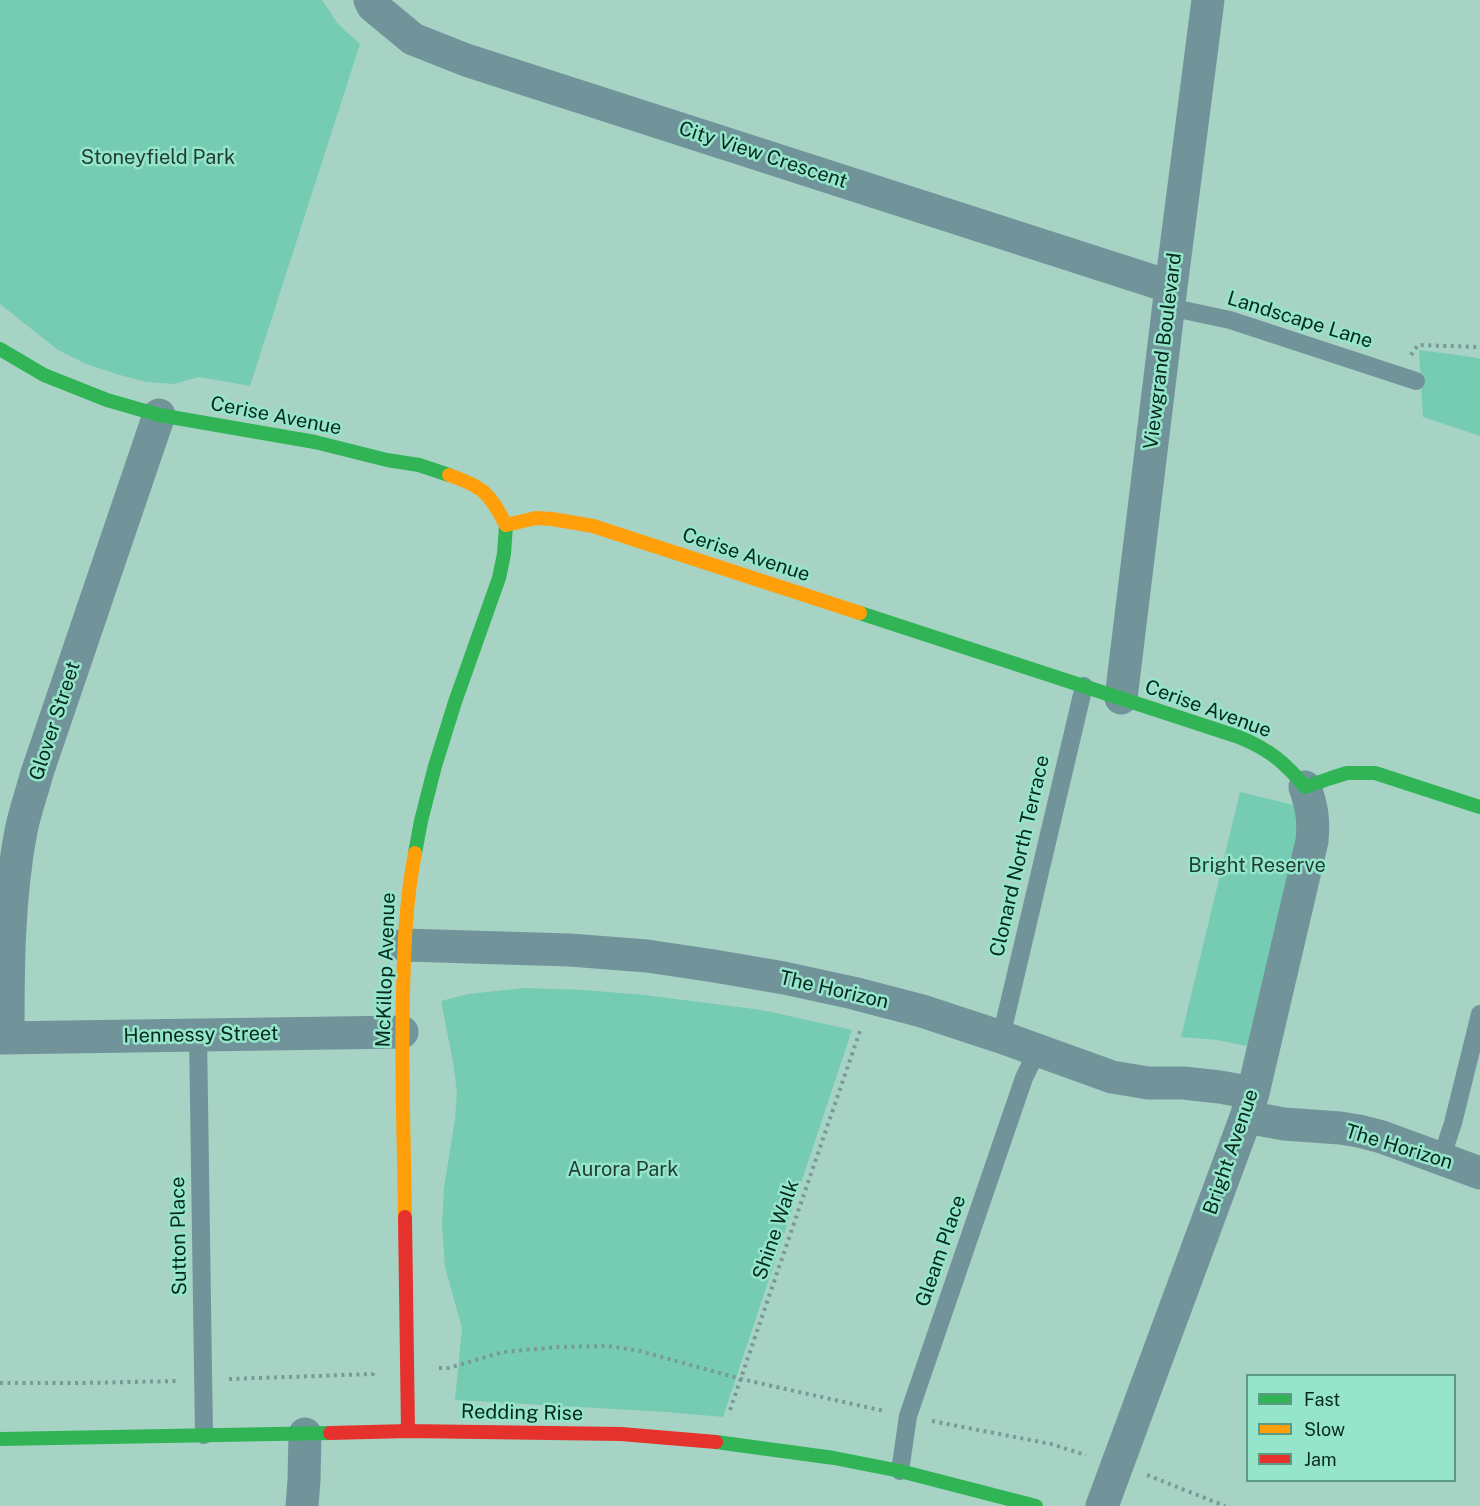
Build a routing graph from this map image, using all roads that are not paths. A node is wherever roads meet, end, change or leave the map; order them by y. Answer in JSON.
{"nodes":[{"id":1,"x":370,"y":0,"type":"edge"},
{"id":2,"x":1209,"y":2,"type":"edge"},
{"id":3,"x":1170,"y":297,"type":"junction"},
{"id":4,"x":0,"y":349,"type":"edge"},
{"id":5,"x":1416,"y":381,"type":"dead end"},
{"id":6,"x":159,"y":415,"type":"junction"},
{"id":7,"x":506,"y":525,"type":"junction"},
{"id":8,"x":1084,"y":686,"type":"junction"},
{"id":9,"x":1121,"y":698,"type":"junction"},
{"id":10,"x":1305,"y":787,"type":"junction"},
{"id":11,"x":1480,"y":807,"type":"edge"},
{"id":12,"x":404,"y":945,"type":"junction"},
{"id":13,"x":1480,"y":1014,"type":"edge"},
{"id":14,"x":402,"y":1032,"type":"junction"},
{"id":15,"x":198,"y":1035,"type":"junction"},
{"id":16,"x":1001,"y":1037,"type":"junction"},
{"id":17,"x":4,"y":1038,"type":"edge"},
{"id":18,"x":1036,"y":1051,"type":"junction"},
{"id":19,"x":1249,"y":1105,"type":"junction"},
{"id":20,"x":1441,"y":1159,"type":"junction"},
{"id":21,"x":1480,"y":1173,"type":"edge"},
{"id":22,"x":408,"y":1431,"type":"junction"},
{"id":23,"x":305,"y":1434,"type":"junction"},
{"id":24,"x":204,"y":1436,"type":"junction"},
{"id":25,"x":0,"y":1439,"type":"edge"},
{"id":26,"x":900,"y":1470,"type":"junction"},
{"id":27,"x":951,"y":1495,"type":"edge"},
{"id":28,"x":302,"y":1506,"type":"edge"},
{"id":29,"x":1036,"y":1506,"type":"edge"},
{"id":30,"x":1102,"y":1506,"type":"edge"}],
"edges":[{"from":1,"to":3,"type":"street","name":"City View Crescent"},
{"from":2,"to":3,"type":"street","name":"Viewgrand Boulevard"},
{"from":3,"to":5,"type":"lane","name":"Landscape Lane"},
{"from":3,"to":9,"type":"street","name":"Viewgrand Boulevard"},
{"from":4,"to":6,"type":"street","name":"Cerise Avenue"},
{"from":6,"to":7,"type":"street","name":"Cerise Avenue"},
{"from":6,"to":17,"type":"street","name":"Glover Street"},
{"from":7,"to":8,"type":"street","name":"Cerise Avenue"},
{"from":7,"to":12,"type":"street","name":"McKillop Avenue"},
{"from":8,"to":9,"type":"street","name":"Cerise Avenue"},
{"from":8,"to":16,"type":"lane","name":"Clonard North Terrace"},
{"from":9,"to":10,"type":"street","name":"Cerise Avenue"},
{"from":10,"to":11,"type":"street"},
{"from":10,"to":19,"type":"street","name":"Bright Avenue"},
{"from":12,"to":14,"type":"street","name":"McKillop Avenue"},
{"from":12,"to":16,"type":"street","name":"The Horizon"},
{"from":13,"to":20,"type":"lane"},
{"from":14,"to":15,"type":"street","name":"Hennessy Street"},
{"from":14,"to":22,"type":"street","name":"McKillop Avenue"},
{"from":15,"to":17,"type":"street","name":"Hennessy Street"},
{"from":15,"to":24,"type":"lane","name":"Sutton Place"},
{"from":16,"to":18,"type":"street","name":"The Horizon"},
{"from":18,"to":19,"type":"street","name":"The Horizon"},
{"from":18,"to":26,"type":"lane","name":"Gleam Place"},
{"from":19,"to":20,"type":"street","name":"The Horizon"},
{"from":19,"to":30,"type":"street","name":"Bright Avenue"},
{"from":20,"to":21,"type":"street","name":"The Horizon"},
{"from":22,"to":23,"type":"street","name":"Redding Rise"},
{"from":22,"to":26,"type":"street","name":"Redding Rise"},
{"from":23,"to":24,"type":"street","name":"Redding Rise"},
{"from":23,"to":28,"type":"street"},
{"from":24,"to":25,"type":"street","name":"Redding Rise"},
{"from":26,"to":27,"type":"street","name":"Redding Rise"},
{"from":27,"to":29,"type":"street","name":"Redding Rise"}]}
